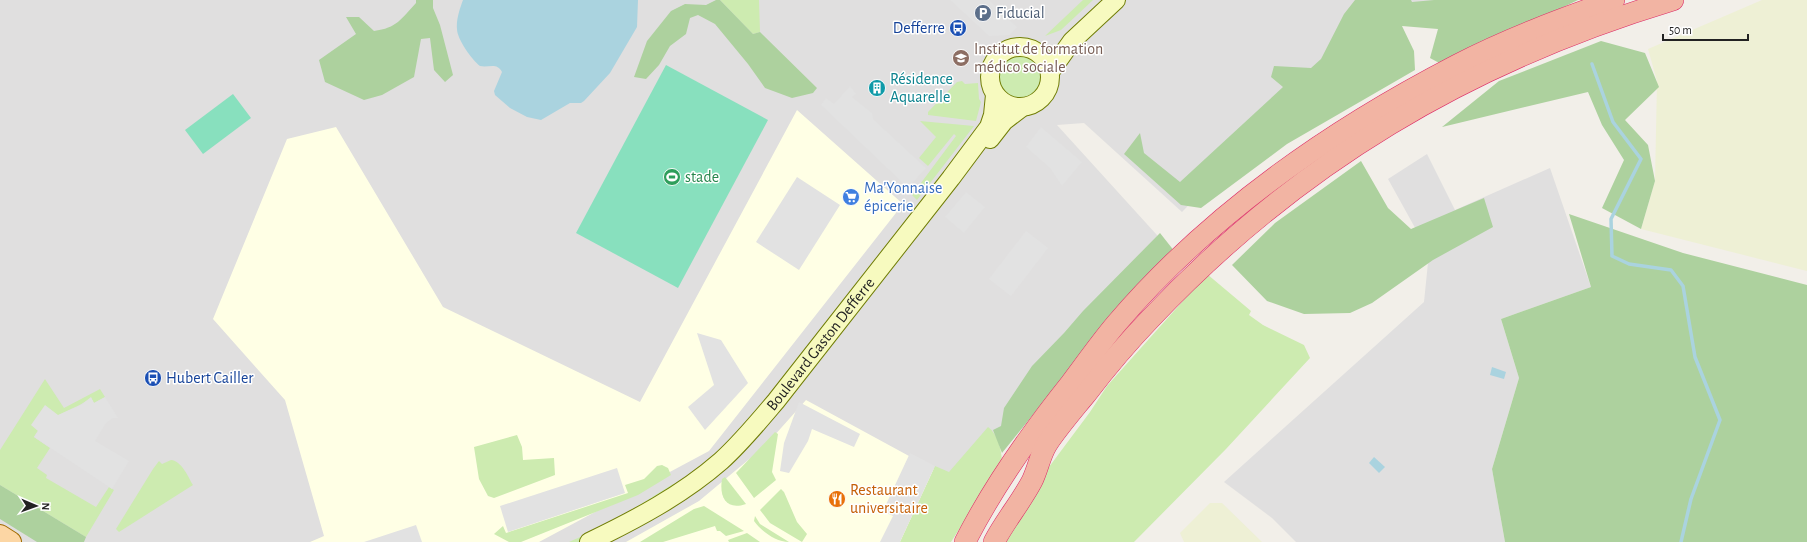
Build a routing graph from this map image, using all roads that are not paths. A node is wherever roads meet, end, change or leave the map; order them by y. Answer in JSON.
{"nodes":[{"id":1,"x":1116,"y":0,"type":"edge"},
{"id":2,"x":1614,"y":0,"type":"edge"},
{"id":3,"x":1673,"y":0,"type":"edge"},
{"id":4,"x":1072,"y":41,"type":"junction"},
{"id":5,"x":1036,"y":52,"type":"junction"},
{"id":6,"x":1050,"y":72,"type":"junction"},
{"id":7,"x":995,"y":95,"type":"junction"},
{"id":8,"x":1021,"y":108,"type":"junction"},
{"id":9,"x":1046,"y":445,"type":"junction"},
{"id":10,"x":979,"y":514,"type":"junction"},
{"id":11,"x":0,"y":535,"type":"edge"},
{"id":12,"x":11,"y":542,"type":"edge"},
{"id":13,"x":589,"y":542,"type":"edge"},
{"id":14,"x":616,"y":542,"type":"edge"},
{"id":15,"x":954,"y":542,"type":"edge"},
{"id":16,"x":965,"y":542,"type":"edge"},
{"id":17,"x":985,"y":542,"type":"edge"},
{"id":18,"x":994,"y":542,"type":"edge"}],
"edges":[{"from":1,"to":4,"type":"main road"},
{"from":2,"to":10,"type":"highway"},
{"from":3,"to":9,"type":"highway"},
{"from":4,"to":5,"type":"main road"},
{"from":4,"to":6,"type":"main road"},
{"from":5,"to":6,"type":"main road"},
{"from":5,"to":7,"type":"main road"},
{"from":6,"to":8,"type":"main road"},
{"from":7,"to":8,"type":"main road"},
{"from":7,"to":13,"type":"main road","name":"Boulevard Gaston Defferre"},
{"from":8,"to":14,"type":"main road","name":"Boulevard Gaston Defferre"},
{"from":9,"to":17,"type":"highway"},
{"from":9,"to":18,"type":"highway"},
{"from":10,"to":15,"type":"highway"},
{"from":10,"to":16,"type":"highway"},
{"from":11,"to":12,"type":"main road"}]}
